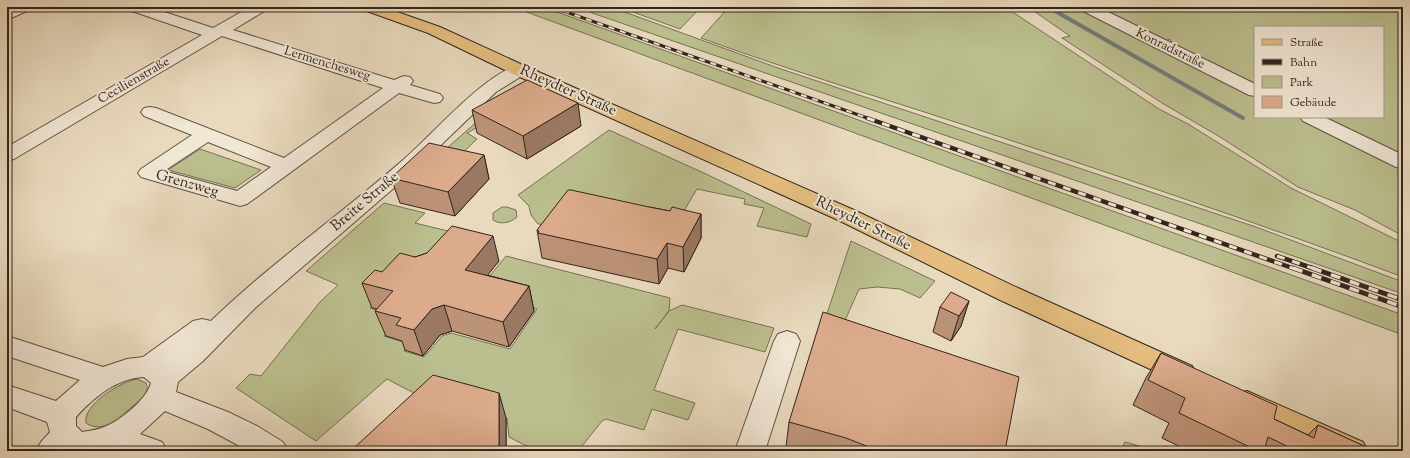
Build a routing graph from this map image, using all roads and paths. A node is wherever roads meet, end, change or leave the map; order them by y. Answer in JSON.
{"nodes":[{"id":1,"x":24,"y":7,"type":"edge"},
{"id":2,"x":134,"y":7,"type":"edge"},
{"id":3,"x":261,"y":7,"type":"edge"},
{"id":4,"x":369,"y":7,"type":"edge"},
{"id":5,"x":1086,"y":7,"type":"edge"},
{"id":6,"x":7,"y":15,"type":"edge"},
{"id":7,"x":218,"y":32,"type":"junction"},
{"id":8,"x":519,"y":70,"type":"junction"},
{"id":9,"x":401,"y":84,"type":"junction"},
{"id":10,"x":1254,"y":91,"type":"edge"},
{"id":11,"x":434,"y":98,"type":"dead end"},
{"id":12,"x":150,"y":112,"type":"dead end"},
{"id":13,"x":1311,"y":118,"type":"edge"},
{"id":14,"x":207,"y":134,"type":"junction"},
{"id":15,"x":7,"y":155,"type":"edge"},
{"id":16,"x":1403,"y":163,"type":"edge"},
{"id":17,"x":286,"y":166,"type":"junction"},
{"id":18,"x":788,"y":341,"type":"dead end"},
{"id":19,"x":7,"y":346,"type":"edge"},
{"id":20,"x":105,"y":378,"type":"junction"},
{"id":21,"x":158,"y":381,"type":"junction"},
{"id":22,"x":7,"y":396,"type":"edge"},
{"id":23,"x":113,"y":437,"type":"junction"},
{"id":24,"x":66,"y":439,"type":"edge"},
{"id":25,"x":266,"y":445,"type":"edge"},
{"id":26,"x":152,"y":451,"type":"edge"},
{"id":27,"x":750,"y":451,"type":"edge"},
{"id":28,"x":1353,"y":451,"type":"edge"}],
"edges":[{"from":1,"to":6,"type":"street"},
{"from":2,"to":7,"type":"street","name":"Lermenchesweg"},
{"from":3,"to":7,"type":"street","name":"Cecilienstraße"},
{"from":4,"to":8,"type":"main road","name":"Rheydter Straße"},
{"from":5,"to":10,"type":"street","name":"Konradstraße"},
{"from":7,"to":9,"type":"street","name":"Lermenchesweg"},
{"from":7,"to":15,"type":"street","name":"Cecilienstraße"},
{"from":8,"to":21,"type":"street","name":"Breite Straße"},
{"from":8,"to":28,"type":"main road","name":"Rheydter Straße"},
{"from":9,"to":11,"type":"street","name":"Lermenchesweg"},
{"from":9,"to":17,"type":"street","name":"Grenzweg"},
{"from":12,"to":14,"type":"street"},
{"from":13,"to":16,"type":"street"},
{"from":14,"to":17,"type":"street"},
{"from":14,"to":17,"type":"street","name":"Grenzweg"},
{"from":18,"to":27,"type":"street"},
{"from":19,"to":20,"type":"street"},
{"from":20,"to":21,"type":"street"},
{"from":20,"to":24,"type":"street"},
{"from":21,"to":23,"type":"street","name":"Breite Straße"},
{"from":21,"to":25,"type":"street"},
{"from":22,"to":24,"type":"street"},
{"from":23,"to":24,"type":"street","name":"Breite Straße"},
{"from":23,"to":26,"type":"street"}]}
